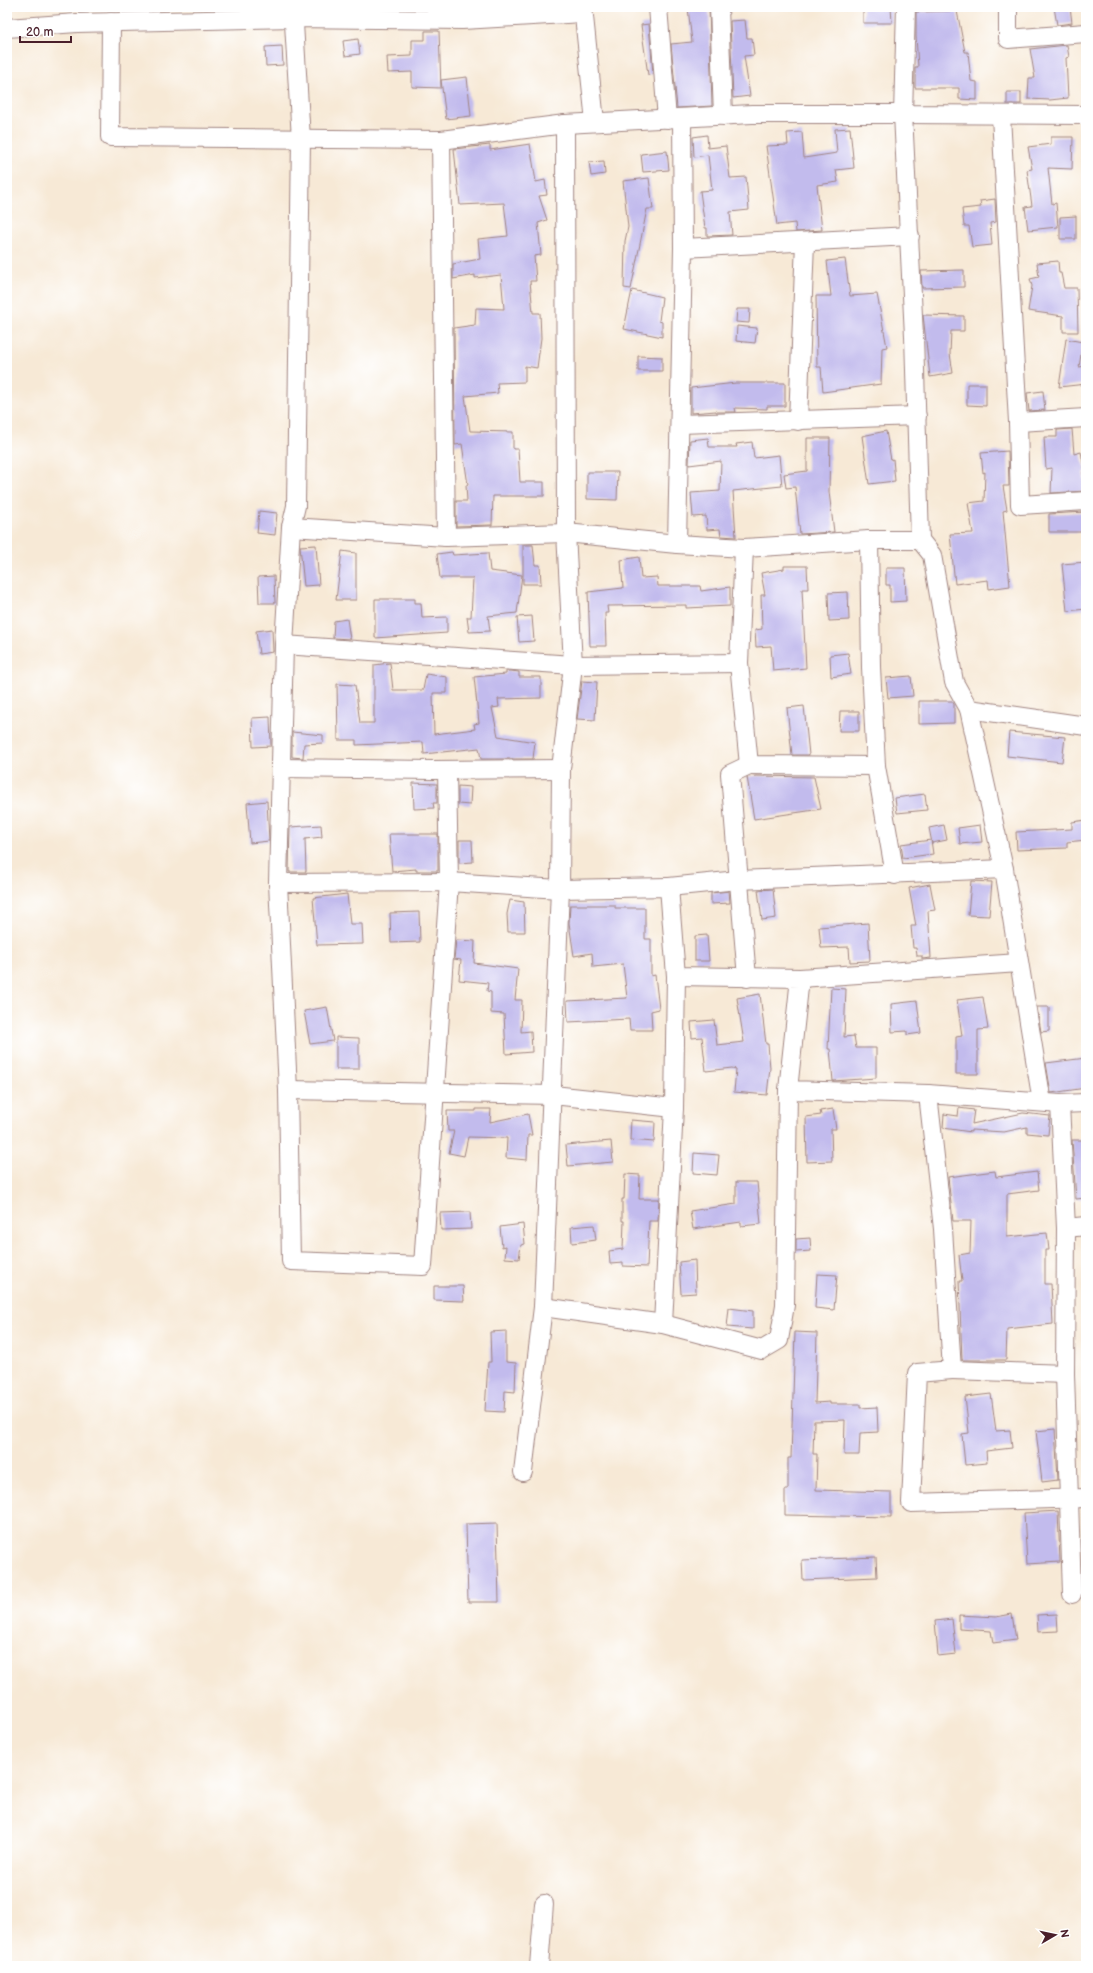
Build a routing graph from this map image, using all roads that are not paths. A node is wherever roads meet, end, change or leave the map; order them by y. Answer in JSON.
{"nodes":[{"id":1,"x":658,"y":7,"type":"edge"},
{"id":2,"x":719,"y":7,"type":"edge"},
{"id":3,"x":906,"y":7,"type":"edge"},
{"id":4,"x":1008,"y":7,"type":"edge"},
{"id":5,"x":583,"y":10,"type":"edge"},
{"id":6,"x":293,"y":13,"type":"edge"},
{"id":7,"x":175,"y":14,"type":"edge"},
{"id":8,"x":462,"y":14,"type":"edge"},
{"id":9,"x":111,"y":22,"type":"junction"},
{"id":10,"x":7,"y":28,"type":"edge"},
{"id":11,"x":1086,"y":33,"type":"edge"},
{"id":12,"x":903,"y":114,"type":"junction"},
{"id":13,"x":1086,"y":115,"type":"edge"},
{"id":14,"x":723,"y":116,"type":"junction"},
{"id":15,"x":1001,"y":116,"type":"junction"},
{"id":16,"x":674,"y":118,"type":"junction"},
{"id":17,"x":595,"y":122,"type":"junction"},
{"id":18,"x":565,"y":124,"type":"junction"},
{"id":19,"x":301,"y":139,"type":"junction"},
{"id":20,"x":441,"y":140,"type":"junction"},
{"id":21,"x":910,"y":236,"type":"junction"},
{"id":22,"x":805,"y":242,"type":"junction"},
{"id":23,"x":683,"y":248,"type":"junction"},
{"id":24,"x":917,"y":416,"type":"junction"},
{"id":25,"x":1086,"y":418,"type":"edge"},
{"id":26,"x":798,"y":421,"type":"junction"},
{"id":27,"x":1018,"y":422,"type":"junction"},
{"id":28,"x":680,"y":424,"type":"junction"},
{"id":29,"x":1086,"y":501,"type":"edge"},
{"id":30,"x":291,"y":527,"type":"junction"},
{"id":31,"x":566,"y":533,"type":"junction"},
{"id":32,"x":446,"y":537,"type":"junction"},
{"id":33,"x":869,"y":540,"type":"junction"},
{"id":34,"x":920,"y":540,"type":"junction"},
{"id":35,"x":677,"y":544,"type":"junction"},
{"id":36,"x":744,"y":548,"type":"junction"},
{"id":37,"x":284,"y":645,"type":"junction"},
{"id":38,"x":739,"y":663,"type":"junction"},
{"id":39,"x":573,"y":665,"type":"junction"},
{"id":40,"x":969,"y":709,"type":"junction"},
{"id":41,"x":1086,"y":726,"type":"edge"},
{"id":42,"x":749,"y":765,"type":"junction"},
{"id":43,"x":876,"y":766,"type":"junction"},
{"id":44,"x":281,"y":768,"type":"junction"},
{"id":45,"x":561,"y":769,"type":"junction"},
{"id":46,"x":447,"y":770,"type":"junction"},
{"id":47,"x":1004,"y":869,"type":"junction"},
{"id":48,"x":895,"y":875,"type":"junction"},
{"id":49,"x":738,"y":880,"type":"junction"},
{"id":50,"x":449,"y":882,"type":"junction"},
{"id":51,"x":278,"y":883,"type":"junction"},
{"id":52,"x":669,"y":887,"type":"junction"},
{"id":53,"x":560,"y":889,"type":"junction"},
{"id":54,"x":1019,"y":963,"type":"junction"},
{"id":55,"x":676,"y":976,"type":"junction"},
{"id":56,"x":747,"y":978,"type":"junction"},
{"id":57,"x":800,"y":978,"type":"junction"},
{"id":58,"x":288,"y":1090,"type":"junction"},
{"id":59,"x":788,"y":1090,"type":"junction"},
{"id":60,"x":434,"y":1093,"type":"junction"},
{"id":61,"x":928,"y":1094,"type":"junction"},
{"id":62,"x":553,"y":1095,"type":"junction"},
{"id":63,"x":1042,"y":1102,"type":"junction"},
{"id":64,"x":1086,"y":1103,"type":"edge"},
{"id":65,"x":1060,"y":1104,"type":"junction"},
{"id":66,"x":674,"y":1108,"type":"junction"},
{"id":67,"x":1086,"y":1226,"type":"edge"},
{"id":68,"x":1066,"y":1228,"type":"junction"},
{"id":69,"x":543,"y":1307,"type":"junction"},
{"id":70,"x":664,"y":1324,"type":"junction"},
{"id":71,"x":952,"y":1370,"type":"junction"},
{"id":72,"x":1065,"y":1374,"type":"junction"},
{"id":73,"x":523,"y":1472,"type":"dead end"},
{"id":74,"x":1078,"y":1498,"type":"edge"},
{"id":75,"x":1072,"y":1594,"type":"dead end"},
{"id":76,"x":544,"y":1904,"type":"dead end"},
{"id":77,"x":539,"y":1966,"type":"edge"}],
"edges":[{"from":1,"to":16,"type":"street"},
{"from":2,"to":14,"type":"street"},
{"from":3,"to":12,"type":"street"},
{"from":4,"to":11,"type":"street"},
{"from":5,"to":8,"type":"street"},
{"from":5,"to":17,"type":"street"},
{"from":6,"to":7,"type":"street"},
{"from":6,"to":8,"type":"street"},
{"from":6,"to":19,"type":"street"},
{"from":7,"to":9,"type":"street"},
{"from":9,"to":10,"type":"street"},
{"from":9,"to":19,"type":"street"},
{"from":12,"to":14,"type":"street"},
{"from":12,"to":15,"type":"street"},
{"from":12,"to":21,"type":"street"},
{"from":13,"to":15,"type":"street"},
{"from":14,"to":16,"type":"street"},
{"from":15,"to":27,"type":"street"},
{"from":16,"to":17,"type":"street"},
{"from":16,"to":23,"type":"street"},
{"from":17,"to":18,"type":"street"},
{"from":18,"to":20,"type":"street"},
{"from":18,"to":31,"type":"street"},
{"from":19,"to":20,"type":"street"},
{"from":19,"to":30,"type":"street"},
{"from":20,"to":32,"type":"street"},
{"from":21,"to":22,"type":"street"},
{"from":21,"to":24,"type":"street"},
{"from":22,"to":23,"type":"street"},
{"from":22,"to":26,"type":"street"},
{"from":23,"to":28,"type":"street"},
{"from":24,"to":26,"type":"street"},
{"from":24,"to":34,"type":"street"},
{"from":25,"to":27,"type":"street"},
{"from":26,"to":28,"type":"street"},
{"from":27,"to":29,"type":"street"},
{"from":28,"to":35,"type":"street"},
{"from":30,"to":32,"type":"street"},
{"from":30,"to":37,"type":"street"},
{"from":31,"to":32,"type":"street"},
{"from":31,"to":35,"type":"street"},
{"from":31,"to":39,"type":"street"},
{"from":33,"to":34,"type":"street"},
{"from":33,"to":36,"type":"street"},
{"from":33,"to":43,"type":"street"},
{"from":34,"to":40,"type":"street"},
{"from":35,"to":36,"type":"street"},
{"from":36,"to":38,"type":"street"},
{"from":37,"to":39,"type":"street"},
{"from":37,"to":44,"type":"street"},
{"from":38,"to":39,"type":"street"},
{"from":38,"to":42,"type":"street"},
{"from":39,"to":45,"type":"street"},
{"from":40,"to":41,"type":"street"},
{"from":40,"to":47,"type":"street"},
{"from":42,"to":43,"type":"street"},
{"from":42,"to":49,"type":"street"},
{"from":43,"to":48,"type":"street"},
{"from":44,"to":46,"type":"street"},
{"from":44,"to":51,"type":"street"},
{"from":45,"to":46,"type":"street"},
{"from":45,"to":53,"type":"street"},
{"from":46,"to":50,"type":"street"},
{"from":47,"to":48,"type":"street"},
{"from":47,"to":54,"type":"street"},
{"from":48,"to":49,"type":"street"},
{"from":49,"to":52,"type":"street"},
{"from":49,"to":56,"type":"street"},
{"from":50,"to":51,"type":"street"},
{"from":50,"to":53,"type":"street"},
{"from":50,"to":60,"type":"street"},
{"from":51,"to":58,"type":"street"},
{"from":52,"to":53,"type":"street"},
{"from":52,"to":55,"type":"street"},
{"from":53,"to":62,"type":"street"},
{"from":54,"to":57,"type":"street"},
{"from":54,"to":63,"type":"street"},
{"from":55,"to":56,"type":"street"},
{"from":55,"to":66,"type":"street"},
{"from":56,"to":57,"type":"street"},
{"from":57,"to":59,"type":"street"},
{"from":58,"to":60,"type":"street"},
{"from":58,"to":60,"type":"street"},
{"from":59,"to":61,"type":"street"},
{"from":59,"to":70,"type":"street"},
{"from":60,"to":62,"type":"street"},
{"from":61,"to":63,"type":"street"},
{"from":61,"to":71,"type":"street"},
{"from":62,"to":66,"type":"street"},
{"from":62,"to":69,"type":"street"},
{"from":63,"to":65,"type":"street"},
{"from":64,"to":65,"type":"street"},
{"from":65,"to":68,"type":"street"},
{"from":66,"to":70,"type":"street"},
{"from":67,"to":68,"type":"street"},
{"from":68,"to":72,"type":"street"},
{"from":69,"to":70,"type":"street"},
{"from":69,"to":73,"type":"street"},
{"from":71,"to":72,"type":"street"},
{"from":71,"to":74,"type":"street"},
{"from":72,"to":74,"type":"street"},
{"from":74,"to":75,"type":"street"},
{"from":76,"to":77,"type":"street"}]}
